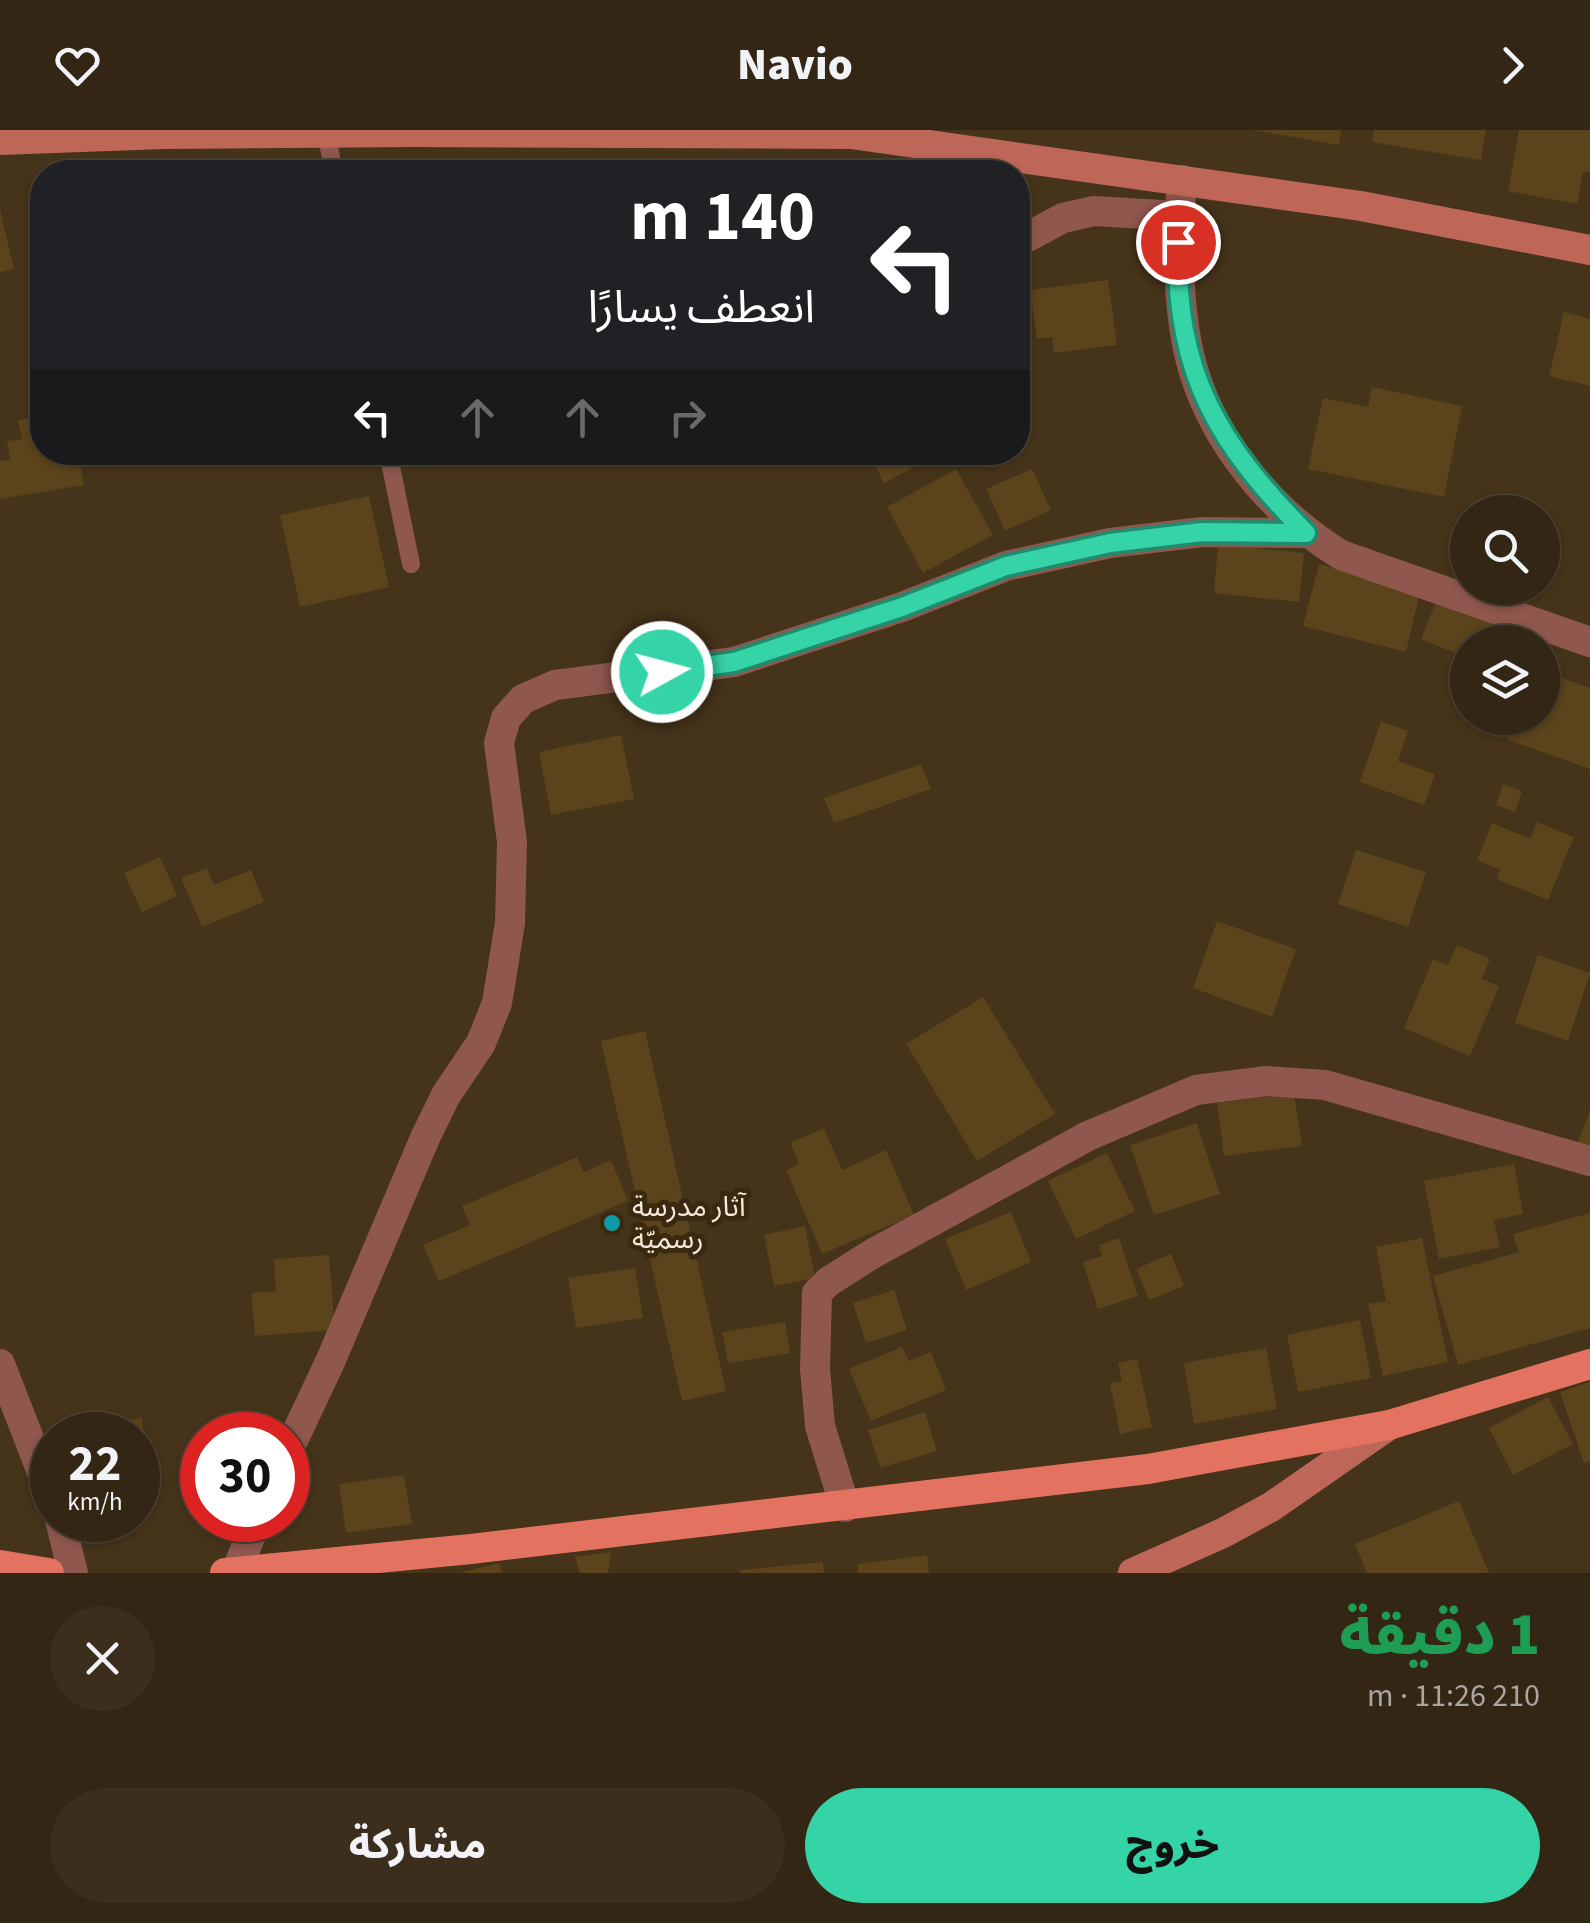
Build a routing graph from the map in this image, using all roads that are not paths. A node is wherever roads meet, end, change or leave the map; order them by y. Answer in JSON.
{"nodes":[{"id":1,"x":850,"y":132,"type":"edge"},
{"id":2,"x":326,"y":133,"type":"junction"},
{"id":3,"x":0,"y":140,"type":"edge"},
{"id":4,"x":332,"y":160,"type":"edge"},
{"id":5,"x":1182,"y":180,"type":"junction"},
{"id":6,"x":1179,"y":216,"type":"junction"},
{"id":7,"x":1030,"y":236,"type":"edge"},
{"id":8,"x":1590,"y":250,"type":"edge"},
{"id":9,"x":391,"y":465,"type":"edge"},
{"id":10,"x":1306,"y":533,"type":"junction"},
{"id":11,"x":412,"y":564,"type":"dead end"},
{"id":12,"x":1590,"y":642,"type":"edge"},
{"id":13,"x":1590,"y":1161,"type":"edge"},
{"id":14,"x":0,"y":1364,"type":"edge"},
{"id":15,"x":1590,"y":1364,"type":"edge"},
{"id":16,"x":307,"y":1412,"type":"edge"},
{"id":17,"x":1389,"y":1425,"type":"junction"},
{"id":18,"x":30,"y":1441,"type":"edge"},
{"id":19,"x":845,"y":1507,"type":"junction"},
{"id":20,"x":65,"y":1542,"type":"edge"},
{"id":21,"x":248,"y":1542,"type":"edge"},
{"id":22,"x":0,"y":1565,"type":"edge"},
{"id":23,"x":49,"y":1573,"type":"edge"},
{"id":24,"x":73,"y":1573,"type":"edge"},
{"id":25,"x":225,"y":1573,"type":"edge"},
{"id":26,"x":236,"y":1573,"type":"edge"},
{"id":27,"x":1133,"y":1573,"type":"edge"}],
"edges":[{"from":1,"to":2,"type":"main road"},
{"from":1,"to":5,"type":"main road"},
{"from":2,"to":3,"type":"main road"},
{"from":2,"to":4,"type":"lane"},
{"from":5,"to":6,"type":"street"},
{"from":5,"to":8,"type":"main road"},
{"from":6,"to":7,"type":"street"},
{"from":6,"to":10,"type":"street"},
{"from":9,"to":11,"type":"lane"},
{"from":10,"to":12,"type":"street"},
{"from":10,"to":16,"type":"street"},
{"from":13,"to":19,"type":"street"},
{"from":14,"to":18,"type":"street"},
{"from":15,"to":17,"type":"main road"},
{"from":17,"to":19,"type":"main road"},
{"from":17,"to":27,"type":"main road"},
{"from":19,"to":26,"type":"main road"},
{"from":20,"to":24,"type":"street"},
{"from":21,"to":26,"type":"street"},
{"from":22,"to":23,"type":"main road"},
{"from":25,"to":26,"type":"main road"}]}
